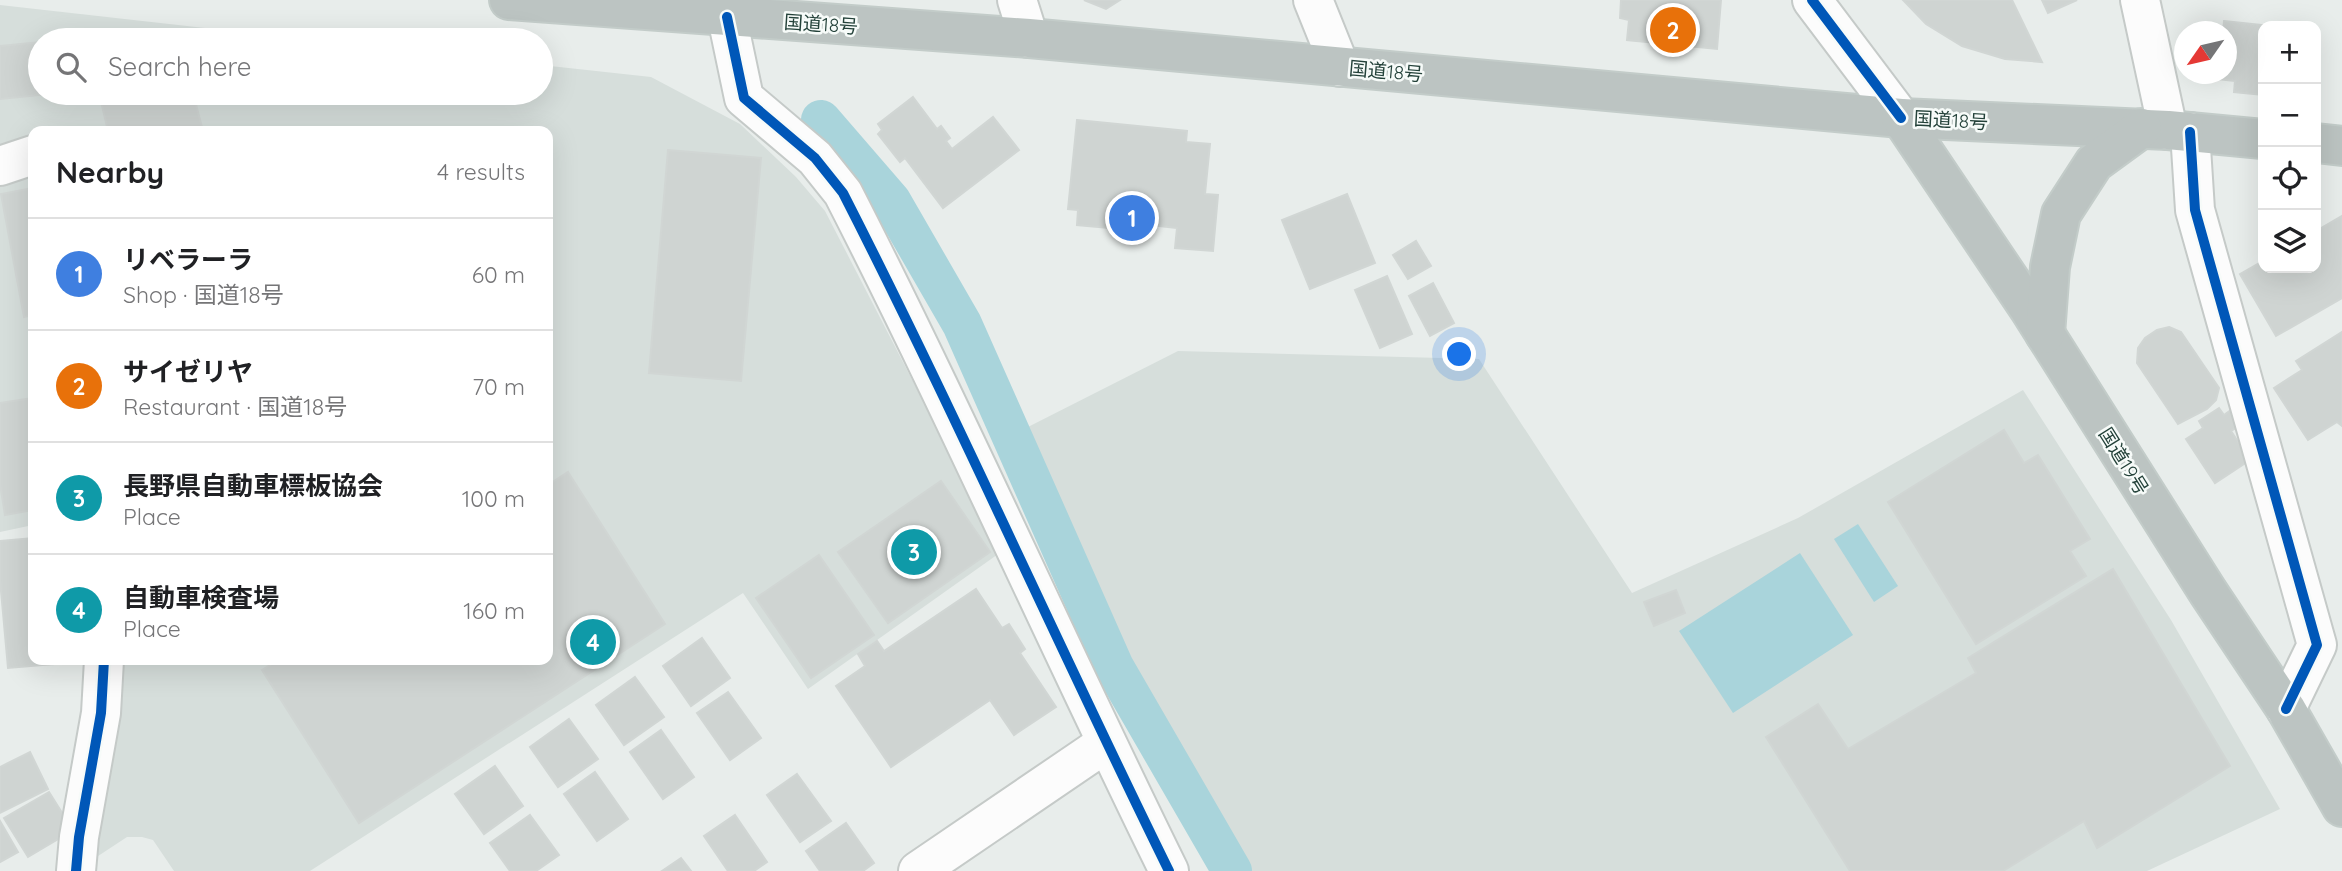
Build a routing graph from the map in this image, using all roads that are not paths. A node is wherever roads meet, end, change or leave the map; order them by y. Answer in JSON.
{"nodes":[{"id":1,"x":509,"y":0,"type":"edge"},
{"id":2,"x":1017,"y":0,"type":"edge"},
{"id":3,"x":1313,"y":0,"type":"edge"},
{"id":4,"x":1812,"y":0,"type":"edge"},
{"id":5,"x":2140,"y":0,"type":"edge"},
{"id":6,"x":727,"y":17,"type":"junction"},
{"id":7,"x":1029,"y":38,"type":"junction"},
{"id":8,"x":1340,"y":67,"type":"junction"},
{"id":9,"x":1901,"y":118,"type":"junction"},
{"id":10,"x":2167,"y":130,"type":"junction"},
{"id":11,"x":2258,"y":139,"type":"edge"},
{"id":12,"x":2321,"y":144,"type":"edge"},
{"id":13,"x":2342,"y":146,"type":"edge"},
{"id":14,"x":28,"y":157,"type":"edge"},
{"id":15,"x":0,"y":166,"type":"edge"},
{"id":16,"x":2045,"y":334,"type":"junction"},
{"id":17,"x":104,"y":665,"type":"edge"},
{"id":18,"x":2286,"y":709,"type":"junction"},
{"id":19,"x":1105,"y":743,"type":"junction"},
{"id":20,"x":2342,"y":807,"type":"edge"},
{"id":21,"x":76,"y":871,"type":"edge"},
{"id":22,"x":918,"y":871,"type":"edge"},
{"id":23,"x":1169,"y":871,"type":"edge"}],
"edges":[{"from":1,"to":6,"type":"highway","name":"国道18号"},
{"from":2,"to":7,"type":"street"},
{"from":3,"to":8,"type":"street"},
{"from":4,"to":9,"type":"street"},
{"from":5,"to":10,"type":"street"},
{"from":6,"to":7,"type":"highway","name":"国道18号"},
{"from":6,"to":19,"type":"street"},
{"from":7,"to":8,"type":"highway","name":"国道18号"},
{"from":8,"to":9,"type":"highway","name":"国道18号"},
{"from":9,"to":10,"type":"highway","name":"国道18号"},
{"from":9,"to":16,"type":"highway","name":"国道19号"},
{"from":10,"to":11,"type":"highway","name":"国道18号"},
{"from":10,"to":16,"type":"highway"},
{"from":10,"to":18,"type":"street"},
{"from":12,"to":13,"type":"highway"},
{"from":14,"to":15,"type":"street"},
{"from":16,"to":18,"type":"highway","name":"国道19号"},
{"from":17,"to":21,"type":"street"},
{"from":18,"to":20,"type":"highway","name":"国道19号"},
{"from":19,"to":22,"type":"street"},
{"from":19,"to":23,"type":"street"}]}
